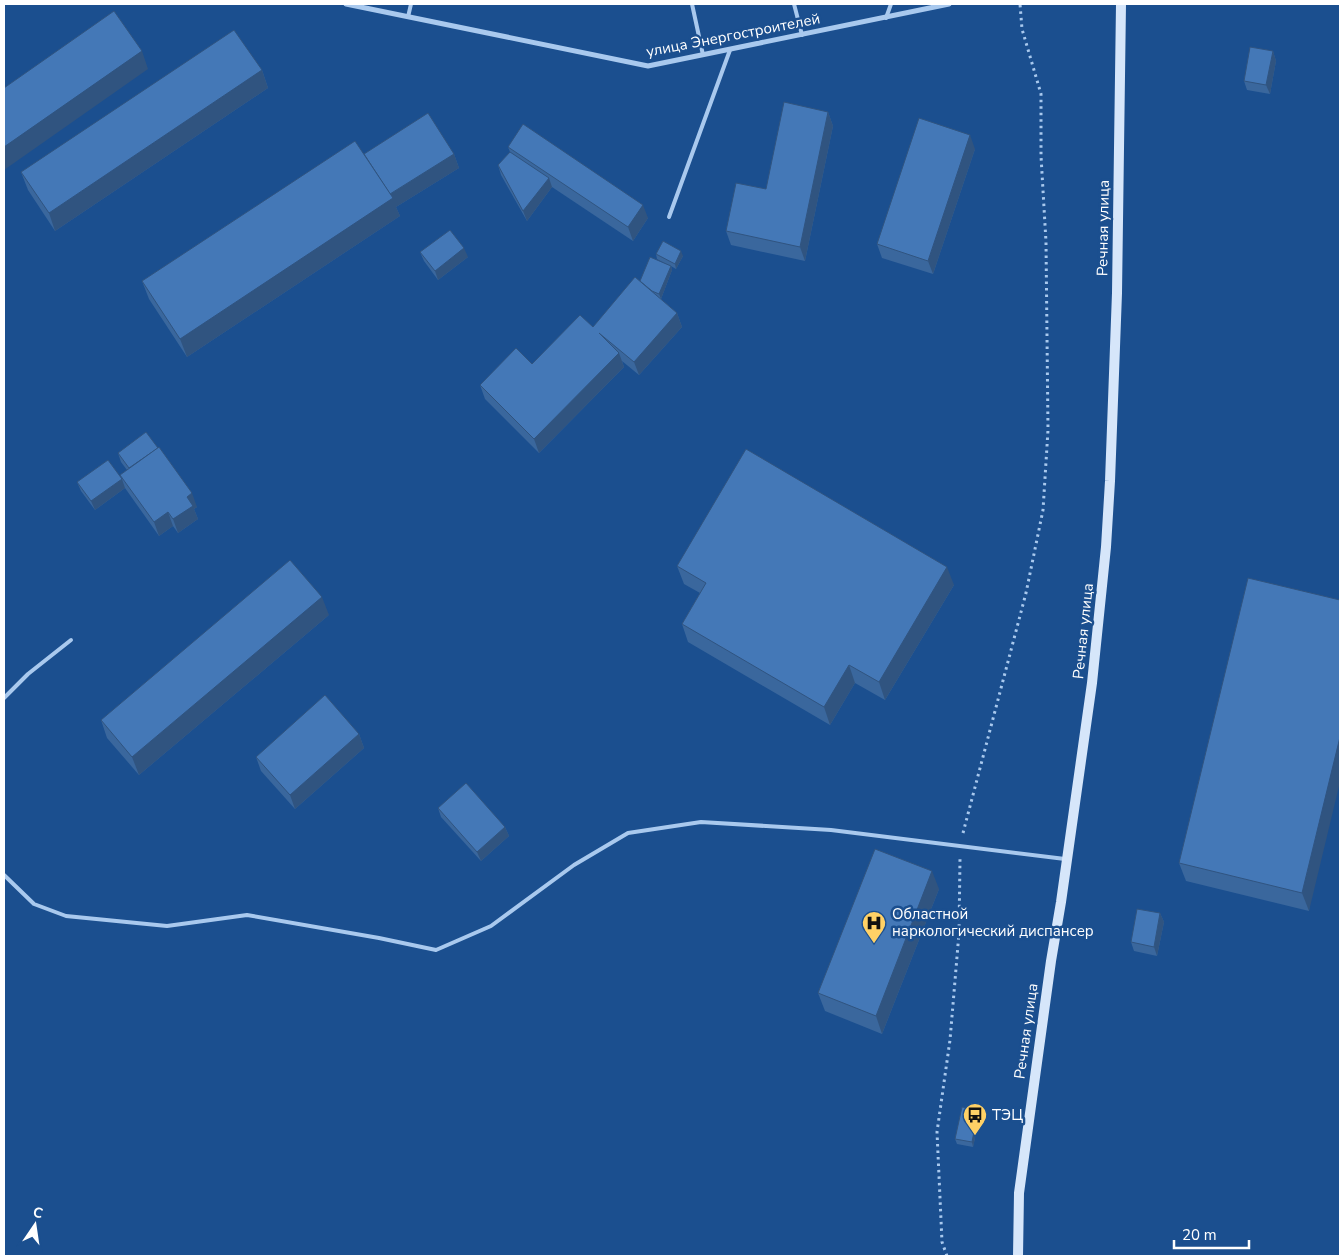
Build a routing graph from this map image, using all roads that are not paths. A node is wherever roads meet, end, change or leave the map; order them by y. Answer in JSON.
{"nodes":[{"id":1,"x":346,"y":4,"type":"edge"},
{"id":2,"x":412,"y":4,"type":"edge"},
{"id":3,"x":692,"y":4,"type":"edge"},
{"id":4,"x":794,"y":4,"type":"edge"},
{"id":5,"x":892,"y":4,"type":"edge"},
{"id":6,"x":949,"y":4,"type":"edge"},
{"id":7,"x":1121,"y":4,"type":"edge"},
{"id":8,"x":408,"y":17,"type":"junction"},
{"id":9,"x":886,"y":18,"type":"junction"},
{"id":10,"x":802,"y":35,"type":"junction"},
{"id":11,"x":730,"y":50,"type":"junction"},
{"id":12,"x":703,"y":55,"type":"junction"},
{"id":13,"x":668,"y":216,"type":"dead end"},
{"id":14,"x":71,"y":640,"type":"dead end"},
{"id":15,"x":4,"y":698,"type":"edge"},
{"id":16,"x":1068,"y":859,"type":"junction"},
{"id":17,"x":4,"y":874,"type":"edge"},
{"id":18,"x":1018,"y":1256,"type":"edge"}],
"edges":[{"from":1,"to":8,"type":"street","name":"улица Энергостроителей"},
{"from":2,"to":8,"type":"lane"},
{"from":3,"to":12,"type":"lane"},
{"from":4,"to":10,"type":"lane"},
{"from":5,"to":9,"type":"lane"},
{"from":6,"to":9,"type":"street","name":"улица Энергостроителей"},
{"from":7,"to":16,"type":"main road","name":"Речная улица"},
{"from":8,"to":12,"type":"street","name":"улица Энергостроителей"},
{"from":9,"to":10,"type":"street","name":"улица Энергостроителей"},
{"from":10,"to":11,"type":"street","name":"улица Энергостроителей"},
{"from":11,"to":12,"type":"street","name":"улица Энергостроителей"},
{"from":11,"to":13,"type":"lane"},
{"from":14,"to":15,"type":"lane"},
{"from":16,"to":17,"type":"lane"},
{"from":16,"to":18,"type":"main road","name":"Речная улица"}]}
